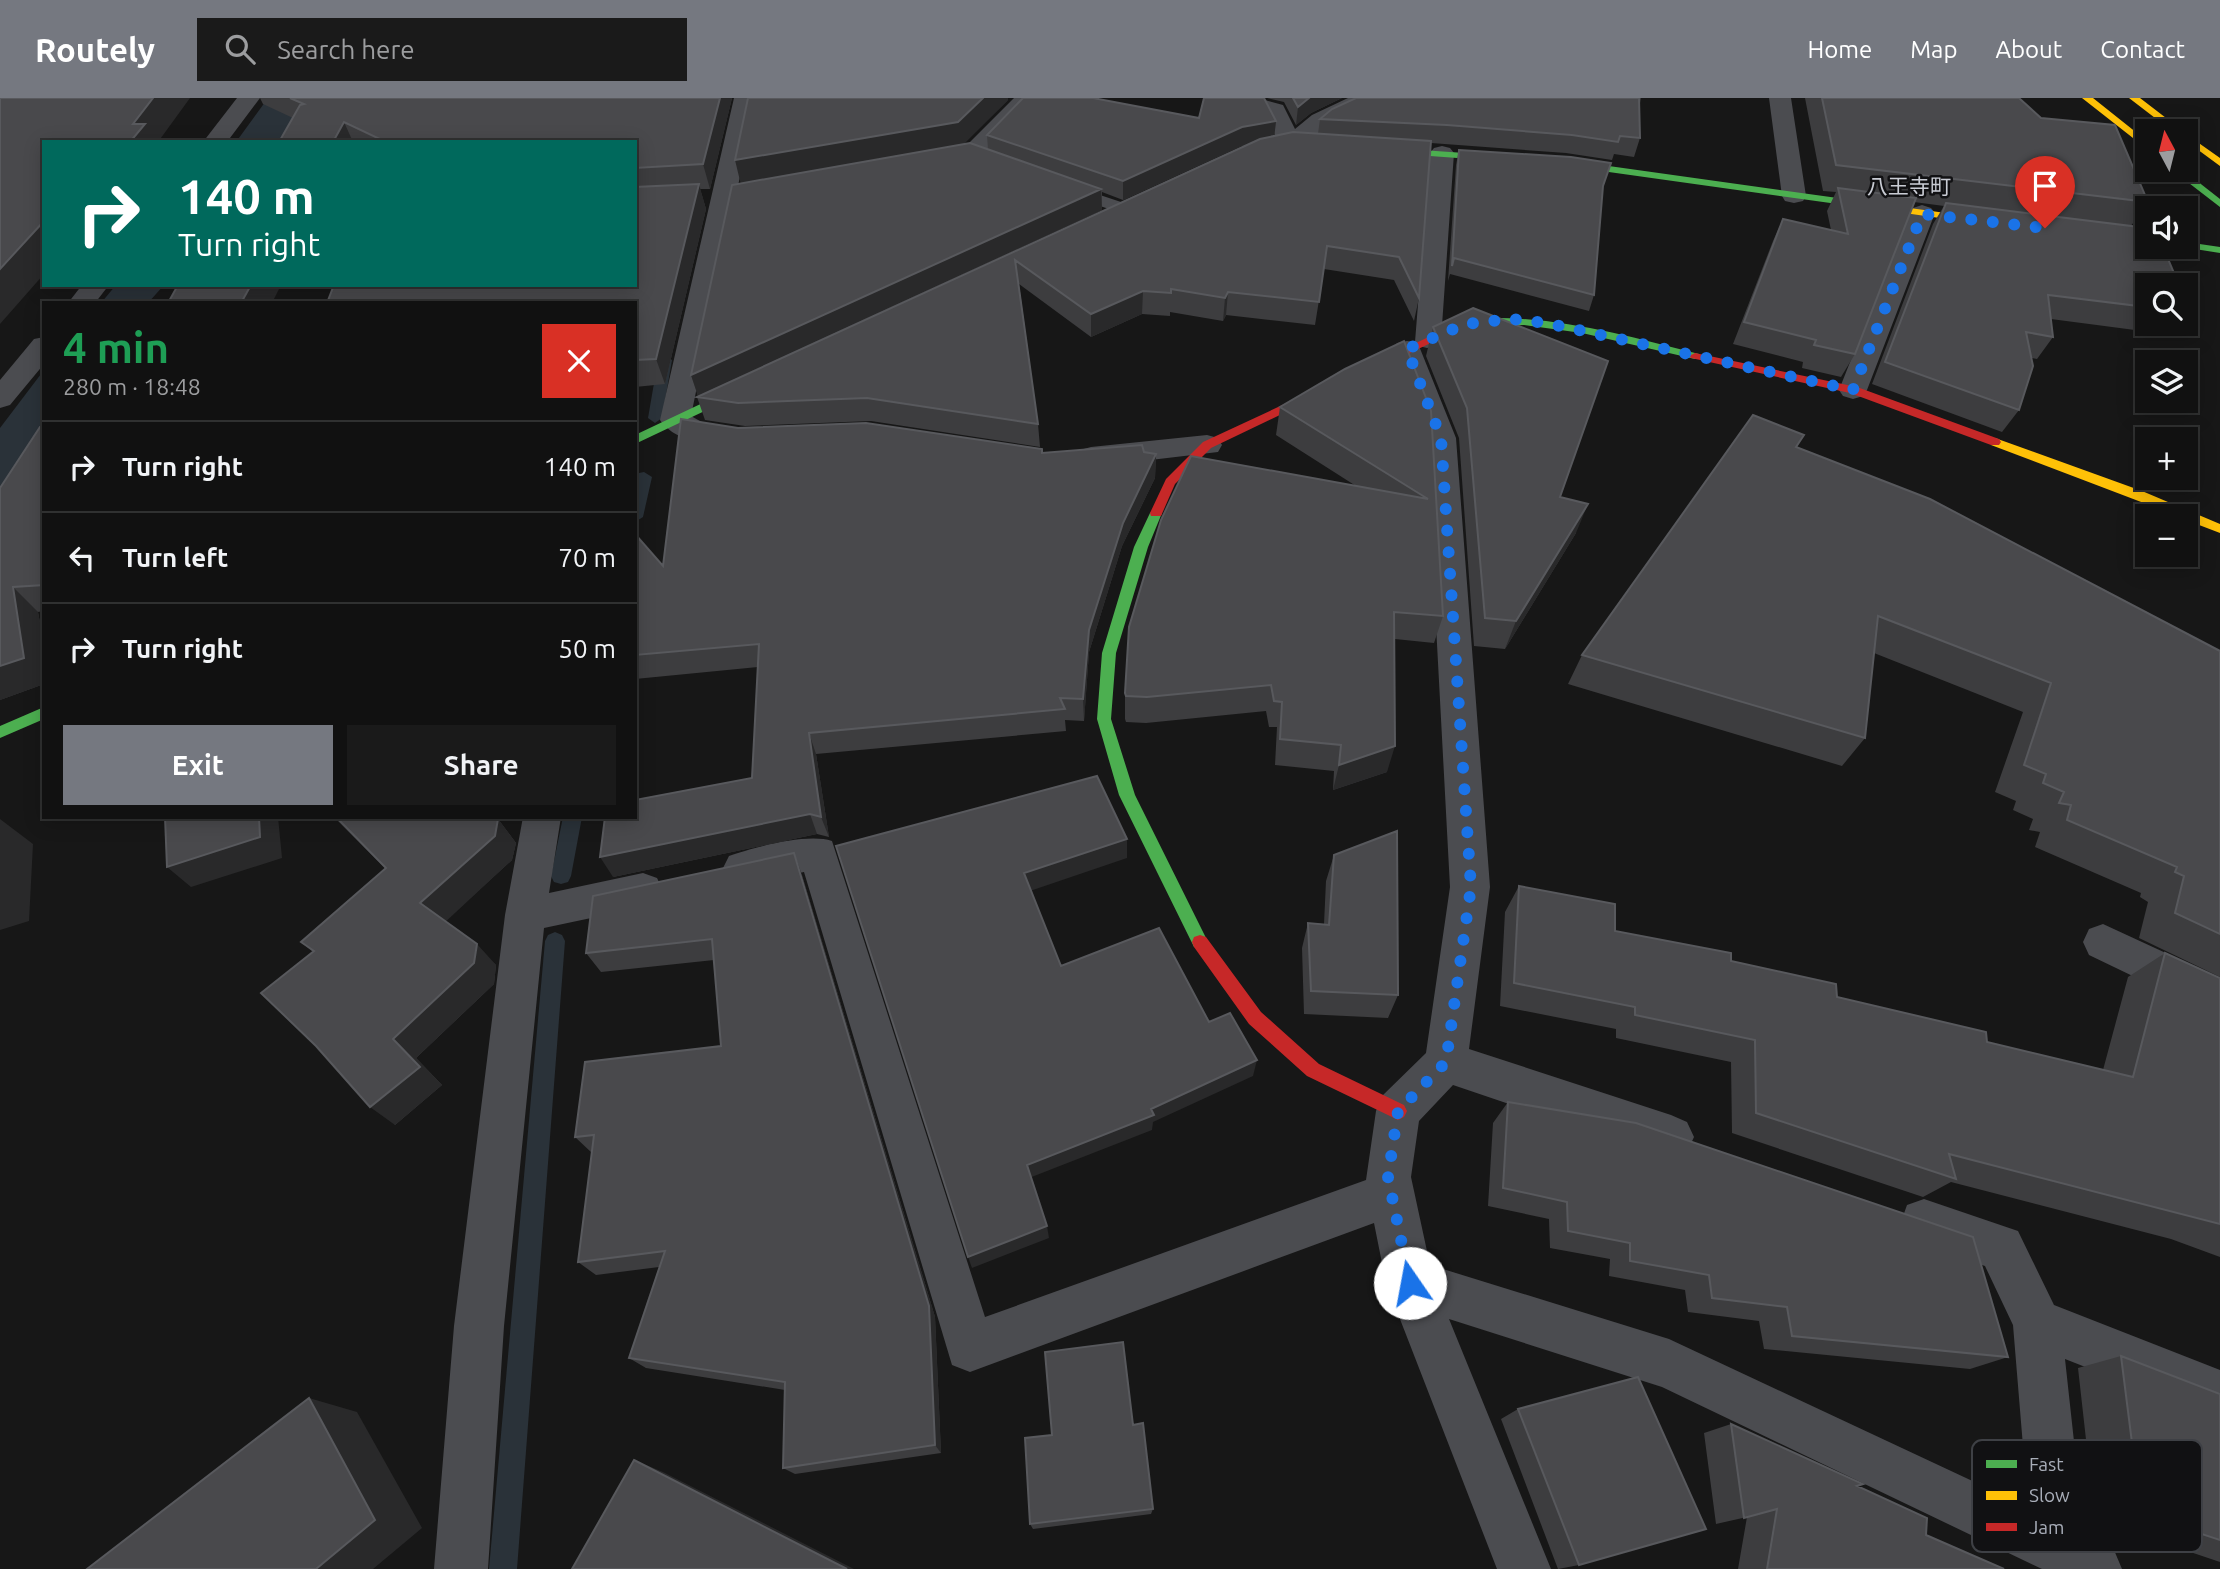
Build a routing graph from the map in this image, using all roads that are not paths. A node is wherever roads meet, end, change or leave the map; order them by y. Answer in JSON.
{"nodes":[{"id":1,"x":249,"y":98,"type":"edge"},
{"id":2,"x":745,"y":98,"type":"edge"},
{"id":3,"x":1027,"y":98,"type":"edge"},
{"id":4,"x":1232,"y":98,"type":"edge"},
{"id":5,"x":1780,"y":98,"type":"edge"},
{"id":6,"x":2088,"y":98,"type":"edge"},
{"id":7,"x":2134,"y":98,"type":"edge"},
{"id":8,"x":1359,"y":100,"type":"edge"},
{"id":9,"x":2162,"y":119,"type":"edge"},
{"id":10,"x":2135,"y":136,"type":"edge"},
{"id":11,"x":217,"y":140,"type":"edge"},
{"id":12,"x":2198,"y":146,"type":"edge"},
{"id":13,"x":1283,"y":147,"type":"junction"},
{"id":14,"x":1317,"y":147,"type":"edge"},
{"id":15,"x":1359,"y":149,"type":"edge"},
{"id":16,"x":1442,"y":153,"type":"junction"},
{"id":17,"x":2220,"y":163,"type":"edge"},
{"id":18,"x":902,"y":167,"type":"edge"},
{"id":19,"x":1049,"y":182,"type":"edge"},
{"id":20,"x":2192,"y":182,"type":"edge"},
{"id":21,"x":751,"y":193,"type":"edge"},
{"id":22,"x":1794,"y":196,"type":"junction"},
{"id":23,"x":711,"y":199,"type":"junction"},
{"id":24,"x":2220,"y":204,"type":"edge"},
{"id":25,"x":1133,"y":207,"type":"joint"},
{"id":26,"x":1922,"y":214,"type":"junction"},
{"id":27,"x":1102,"y":222,"type":"edge"},
{"id":28,"x":2011,"y":224,"type":"edge"},
{"id":29,"x":2198,"y":247,"type":"edge"},
{"id":30,"x":2220,"y":250,"type":"edge"},
{"id":31,"x":94,"y":287,"type":"edge"},
{"id":32,"x":83,"y":301,"type":"edge"},
{"id":33,"x":1417,"y":345,"type":"junction"},
{"id":34,"x":42,"y":347,"type":"edge"},
{"id":35,"x":763,"y":379,"type":"edge"},
{"id":36,"x":1853,"y":390,"type":"junction"},
{"id":37,"x":0,"y":399,"type":"edge"},
{"id":38,"x":675,"y":419,"type":"junction"},
{"id":39,"x":734,"y":437,"type":"edge"},
{"id":40,"x":637,"y":439,"type":"edge"},
{"id":41,"x":1207,"y":444,"type":"junction"},
{"id":42,"x":1064,"y":460,"type":"edge"},
{"id":43,"x":2220,"y":529,"type":"edge"},
{"id":44,"x":42,"y":714,"type":"edge"},
{"id":45,"x":0,"y":732,"type":"edge"},
{"id":46,"x":542,"y":819,"type":"edge"},
{"id":47,"x":525,"y":915,"type":"junction"},
{"id":48,"x":2103,"y":943,"type":"dead end"},
{"id":49,"x":2220,"y":999,"type":"edge"},
{"id":50,"x":1446,"y":1062,"type":"junction"},
{"id":51,"x":1398,"y":1111,"type":"junction"},
{"id":52,"x":1710,"y":1151,"type":"edge"},
{"id":53,"x":1391,"y":1194,"type":"junction"},
{"id":54,"x":1882,"y":1208,"type":"edge"},
{"id":55,"x":1410,"y":1283,"type":"junction"},
{"id":56,"x":2037,"y":1323,"type":"junction"},
{"id":57,"x":2220,"y":1395,"type":"edge"},
{"id":58,"x":2057,"y":1440,"type":"edge"},
{"id":59,"x":1972,"y":1509,"type":"edge"},
{"id":60,"x":461,"y":1569,"type":"edge"},
{"id":61,"x":1524,"y":1569,"type":"edge"}],
"edges":[{"from":1,"to":11,"type":"street"},
{"from":2,"to":23,"type":"street"},
{"from":3,"to":18,"type":"street"},
{"from":4,"to":13,"type":"street"},
{"from":5,"to":22,"type":"street"},
{"from":6,"to":10,"type":"street"},
{"from":7,"to":9,"type":"street"},
{"from":8,"to":13,"type":"street"},
{"from":12,"to":17,"type":"street"},
{"from":13,"to":14,"type":"street"},
{"from":15,"to":16,"type":"street"},
{"from":16,"to":22,"type":"street"},
{"from":16,"to":33,"type":"street"},
{"from":19,"to":25,"type":"lane"},
{"from":20,"to":24,"type":"street"},
{"from":21,"to":23,"type":"street"},
{"from":22,"to":26,"type":"street"},
{"from":23,"to":38,"type":"street"},
{"from":25,"to":27,"type":"street"},
{"from":26,"to":28,"type":"street"},
{"from":26,"to":36,"type":"street"},
{"from":29,"to":30,"type":"street"},
{"from":31,"to":32,"type":"street"},
{"from":33,"to":36,"type":"street"},
{"from":33,"to":41,"type":"street"},
{"from":33,"to":50,"type":"street"},
{"from":34,"to":37,"type":"street"},
{"from":35,"to":38,"type":"street"},
{"from":36,"to":43,"type":"street"},
{"from":38,"to":39,"type":"street"},
{"from":38,"to":40,"type":"street"},
{"from":41,"to":42,"type":"street"},
{"from":41,"to":51,"type":"street"},
{"from":44,"to":45,"type":"street"},
{"from":46,"to":47,"type":"street"},
{"from":47,"to":53,"type":"street"},
{"from":47,"to":60,"type":"street"},
{"from":48,"to":49,"type":"street"},
{"from":50,"to":51,"type":"street"},
{"from":50,"to":52,"type":"street"},
{"from":51,"to":53,"type":"street"},
{"from":53,"to":55,"type":"street"},
{"from":54,"to":56,"type":"street"},
{"from":55,"to":59,"type":"street"},
{"from":55,"to":61,"type":"street"},
{"from":56,"to":57,"type":"street"},
{"from":56,"to":58,"type":"street"}]}
